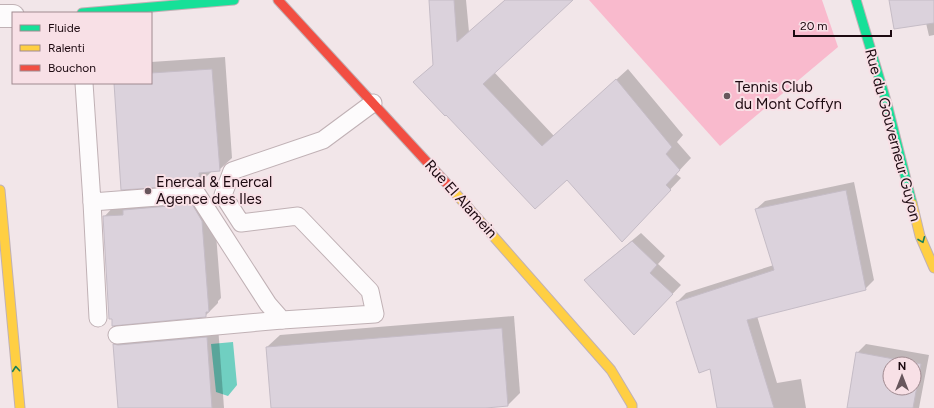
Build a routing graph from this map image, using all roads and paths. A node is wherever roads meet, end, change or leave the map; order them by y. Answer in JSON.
{"nodes":[{"id":1,"x":234,"y":0,"type":"edge"},
{"id":2,"x":278,"y":0,"type":"edge"},
{"id":3,"x":856,"y":0,"type":"edge"},
{"id":4,"x":94,"y":12,"type":"edge"},
{"id":5,"x":0,"y":16,"type":"edge"},
{"id":6,"x":12,"y":16,"type":"edge"},
{"id":7,"x":84,"y":84,"type":"edge"},
{"id":8,"x":372,"y":103,"type":"junction"},
{"id":9,"x":0,"y":190,"type":"edge"},
{"id":10,"x":92,"y":202,"type":"junction"},
{"id":11,"x":934,"y":268,"type":"edge"},
{"id":12,"x":98,"y":318,"type":"dead end"},
{"id":13,"x":282,"y":320,"type":"junction"},
{"id":14,"x":117,"y":335,"type":"dead end"},
{"id":15,"x":20,"y":408,"type":"edge"},
{"id":16,"x":632,"y":408,"type":"edge"}],
"edges":[{"from":1,"to":4,"type":"street"},
{"from":2,"to":8,"type":"street","name":"Rue El Alamein"},
{"from":3,"to":11,"type":"street","name":"Rue du Gouverneur Guyon","one_way":true},
{"from":5,"to":6,"type":"street"},
{"from":7,"to":10,"type":"lane"},
{"from":8,"to":13,"type":"lane"},
{"from":8,"to":16,"type":"street","name":"Rue El Alamein"},
{"from":15,"to":9,"type":"street","one_way":true},
{"from":10,"to":12,"type":"lane"},
{"from":10,"to":13,"type":"lane"},
{"from":13,"to":14,"type":"lane"}]}
